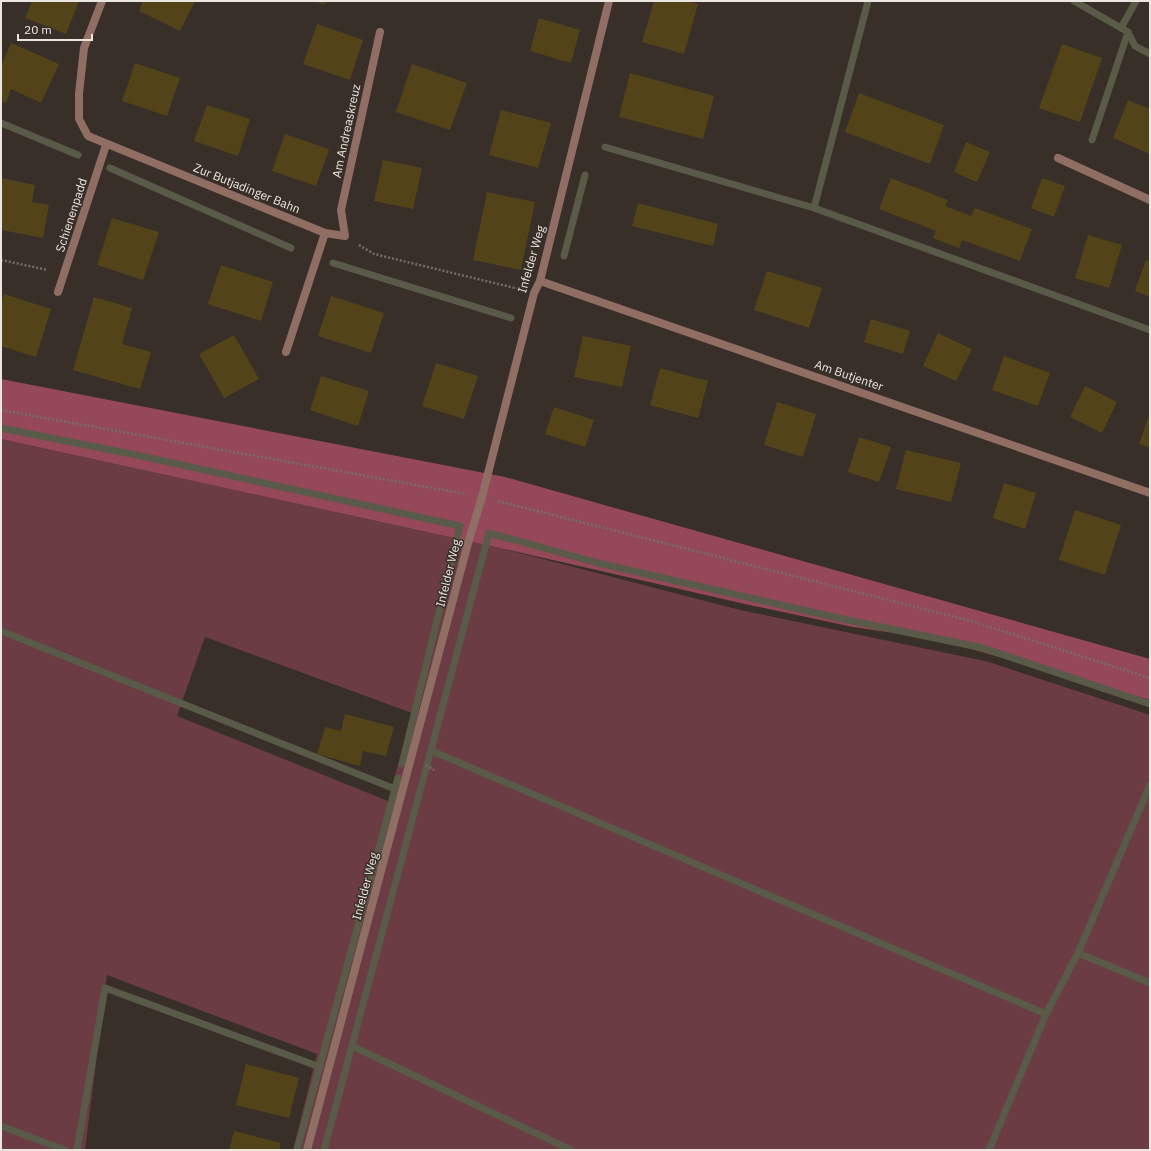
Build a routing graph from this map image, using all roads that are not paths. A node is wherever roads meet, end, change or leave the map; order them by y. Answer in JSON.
{"nodes":[{"id":1,"x":102,"y":1,"type":"edge"},
{"id":2,"x":609,"y":1,"type":"edge"},
{"id":3,"x":380,"y":32,"type":"dead end"},
{"id":4,"x":106,"y":145,"type":"junction"},
{"id":5,"x":1058,"y":158,"type":"dead end"},
{"id":6,"x":1150,"y":200,"type":"edge"},
{"id":7,"x":325,"y":233,"type":"junction"},
{"id":8,"x":345,"y":236,"type":"joint"},
{"id":9,"x":540,"y":281,"type":"junction"},
{"id":10,"x":58,"y":292,"type":"dead end"},
{"id":11,"x":286,"y":352,"type":"dead end"},
{"id":12,"x":1150,"y":493,"type":"edge"},
{"id":13,"x":307,"y":1150,"type":"edge"}],
"edges":[{"from":1,"to":4,"type":"street","name":"Zur Butjadinger Bahn"},
{"from":2,"to":9,"type":"street","name":"Infelder Weg"},
{"from":3,"to":8,"type":"street","name":"Am Andreaskreuz"},
{"from":4,"to":7,"type":"street","name":"Zur Butjadinger Bahn"},
{"from":4,"to":10,"type":"street","name":"Schienenpadd"},
{"from":5,"to":6,"type":"street"},
{"from":7,"to":8,"type":"street","name":"Zur Butjadinger Bahn"},
{"from":7,"to":11,"type":"street"},
{"from":9,"to":12,"type":"street","name":"Am Butjenter"},
{"from":9,"to":13,"type":"street","name":"Infelder Weg"}]}
